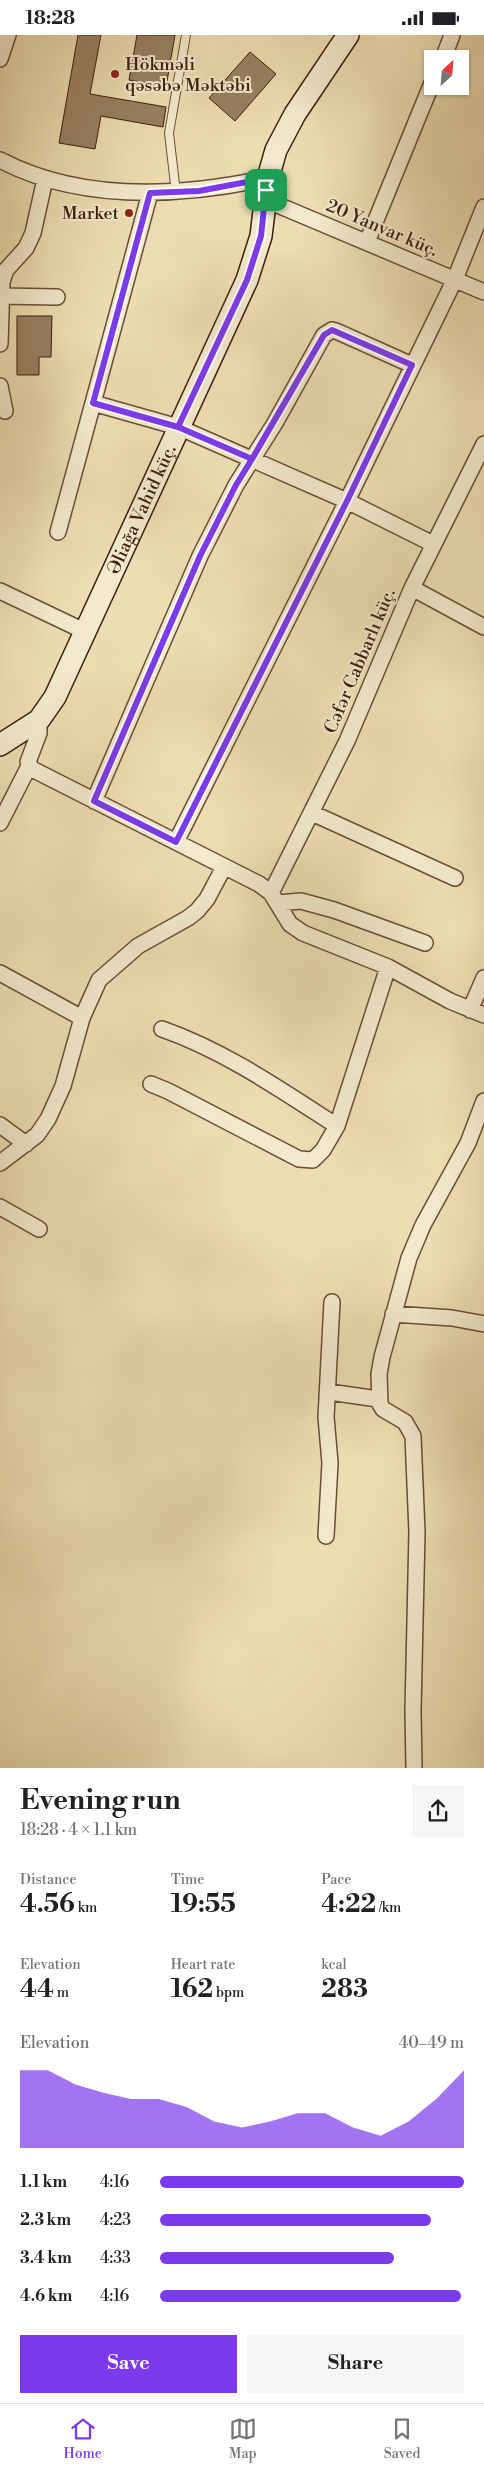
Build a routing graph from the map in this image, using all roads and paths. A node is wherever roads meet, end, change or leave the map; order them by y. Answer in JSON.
{"nodes":[{"id":1,"x":8,"y":35,"type":"edge"},
{"id":2,"x":186,"y":35,"type":"edge"},
{"id":3,"x":348,"y":35,"type":"edge"},
{"id":4,"x":452,"y":35,"type":"edge"},
{"id":5,"x":446,"y":50,"type":"edge"},
{"id":6,"x":0,"y":59,"type":"edge"},
{"id":7,"x":427,"y":95,"type":"edge"},
{"id":8,"x":0,"y":160,"type":"edge"},
{"id":9,"x":268,"y":178,"type":"junction"},
{"id":10,"x":46,"y":179,"type":"junction"},
{"id":11,"x":150,"y":193,"type":"junction"},
{"id":12,"x":176,"y":193,"type":"junction"},
{"id":13,"x":266,"y":200,"type":"junction"},
{"id":14,"x":484,"y":207,"type":"edge"},
{"id":15,"x":367,"y":242,"type":"junction"},
{"id":16,"x":3,"y":270,"type":"edge"},
{"id":17,"x":455,"y":279,"type":"junction"},
{"id":18,"x":484,"y":292,"type":"edge"},
{"id":19,"x":1,"y":295,"type":"edge"},
{"id":20,"x":57,"y":297,"type":"dead end"},
{"id":21,"x":0,"y":344,"type":"edge"},
{"id":22,"x":412,"y":365,"type":"junction"},
{"id":23,"x":0,"y":387,"type":"edge"},
{"id":24,"x":93,"y":403,"type":"junction"},
{"id":25,"x":5,"y":411,"type":"dead end"},
{"id":26,"x":178,"y":427,"type":"junction"},
{"id":27,"x":484,"y":444,"type":"edge"},
{"id":28,"x":252,"y":459,"type":"junction"},
{"id":29,"x":347,"y":501,"type":"junction"},
{"id":30,"x":58,"y":532,"type":"dead end"},
{"id":31,"x":434,"y":544,"type":"junction"},
{"id":32,"x":412,"y":588,"type":"junction"},
{"id":33,"x":0,"y":591,"type":"edge"},
{"id":34,"x":484,"y":627,"type":"edge"},
{"id":35,"x":84,"y":631,"type":"junction"},
{"id":36,"x":39,"y":720,"type":"junction"},
{"id":37,"x":0,"y":745,"type":"edge"},
{"id":38,"x":29,"y":766,"type":"junction"},
{"id":39,"x":94,"y":801,"type":"junction"},
{"id":40,"x":312,"y":813,"type":"junction"},
{"id":41,"x":0,"y":823,"type":"edge"},
{"id":42,"x":176,"y":842,"type":"junction"},
{"id":43,"x":224,"y":867,"type":"junction"},
{"id":44,"x":455,"y":878,"type":"dead end"},
{"id":45,"x":275,"y":898,"type":"junction"},
{"id":46,"x":425,"y":943,"type":"dead end"},
{"id":47,"x":388,"y":967,"type":"junction"},
{"id":48,"x":0,"y":973,"type":"edge"},
{"id":49,"x":484,"y":978,"type":"edge"},
{"id":50,"x":477,"y":1013,"type":"edge"},
{"id":51,"x":82,"y":1018,"type":"junction"},
{"id":52,"x":162,"y":1029,"type":"dead end"},
{"id":53,"x":151,"y":1084,"type":"dead end"},
{"id":54,"x":484,"y":1101,"type":"edge"},
{"id":55,"x":0,"y":1125,"type":"edge"},
{"id":56,"x":337,"y":1126,"type":"junction"},
{"id":57,"x":26,"y":1144,"type":"junction"},
{"id":58,"x":0,"y":1163,"type":"edge"},
{"id":59,"x":0,"y":1207,"type":"edge"},
{"id":60,"x":39,"y":1229,"type":"dead end"},
{"id":61,"x":332,"y":1302,"type":"dead end"},
{"id":62,"x":393,"y":1314,"type":"junction"},
{"id":63,"x":484,"y":1324,"type":"edge"},
{"id":64,"x":329,"y":1392,"type":"junction"},
{"id":65,"x":378,"y":1399,"type":"junction"},
{"id":66,"x":326,"y":1536,"type":"dead end"},
{"id":67,"x":414,"y":1768,"type":"edge"}],
"edges":[{"from":1,"to":6,"type":"street"},
{"from":2,"to":12,"type":"lane"},
{"from":3,"to":9,"type":"street","name":"Əliağa Vahid küç."},
{"from":4,"to":5,"type":"street"},
{"from":7,"to":15,"type":"street"},
{"from":8,"to":10,"type":"street"},
{"from":9,"to":12,"type":"street"},
{"from":9,"to":13,"type":"street","name":"Əliağa Vahid küç."},
{"from":10,"to":11,"type":"street"},
{"from":10,"to":16,"type":"street"},
{"from":11,"to":12,"type":"street"},
{"from":11,"to":24,"type":"street"},
{"from":13,"to":15,"type":"street","name":"20 Yanvar küç."},
{"from":13,"to":26,"type":"street","name":"Əliağa Vahid küç."},
{"from":14,"to":17,"type":"street"},
{"from":15,"to":17,"type":"street","name":"20 Yanvar küç."},
{"from":16,"to":19,"type":"street"},
{"from":17,"to":18,"type":"street","name":"20 Yanvar küç."},
{"from":17,"to":22,"type":"street"},
{"from":19,"to":20,"type":"street"},
{"from":19,"to":21,"type":"street"},
{"from":22,"to":28,"type":"street"},
{"from":22,"to":29,"type":"street"},
{"from":23,"to":25,"type":"street"},
{"from":24,"to":26,"type":"street"},
{"from":24,"to":30,"type":"street"},
{"from":26,"to":28,"type":"street"},
{"from":26,"to":35,"type":"street","name":"Əliağa Vahid küç."},
{"from":27,"to":31,"type":"street","name":"Cəfər Cabbarlı küç."},
{"from":28,"to":29,"type":"street"},
{"from":28,"to":39,"type":"street"},
{"from":29,"to":31,"type":"street"},
{"from":29,"to":42,"type":"street"},
{"from":31,"to":32,"type":"street","name":"Cəfər Cabbarlı küç."},
{"from":32,"to":34,"type":"street"},
{"from":32,"to":40,"type":"street","name":"Cəfər Cabbarlı küç."},
{"from":33,"to":35,"type":"street"},
{"from":35,"to":36,"type":"street","name":"Əliağa Vahid küç."},
{"from":36,"to":37,"type":"street","name":"Əliağa Vahid küç."},
{"from":36,"to":38,"type":"street"},
{"from":38,"to":39,"type":"street"},
{"from":38,"to":41,"type":"street"},
{"from":39,"to":42,"type":"street"},
{"from":40,"to":44,"type":"street"},
{"from":40,"to":45,"type":"street","name":"Cəfər Cabbarlı küç."},
{"from":42,"to":43,"type":"street"},
{"from":43,"to":45,"type":"street"},
{"from":43,"to":51,"type":"street"},
{"from":45,"to":46,"type":"street"},
{"from":45,"to":47,"type":"street"},
{"from":47,"to":50,"type":"street"},
{"from":47,"to":56,"type":"street"},
{"from":48,"to":51,"type":"street"},
{"from":49,"to":50,"type":"street"},
{"from":51,"to":57,"type":"street"},
{"from":52,"to":56,"type":"street"},
{"from":53,"to":56,"type":"street"},
{"from":54,"to":62,"type":"street"},
{"from":55,"to":57,"type":"street"},
{"from":57,"to":58,"type":"street"},
{"from":59,"to":60,"type":"street"},
{"from":61,"to":64,"type":"street"},
{"from":62,"to":63,"type":"street"},
{"from":62,"to":65,"type":"street"},
{"from":64,"to":65,"type":"street"},
{"from":64,"to":66,"type":"street"},
{"from":65,"to":67,"type":"street"}]}
